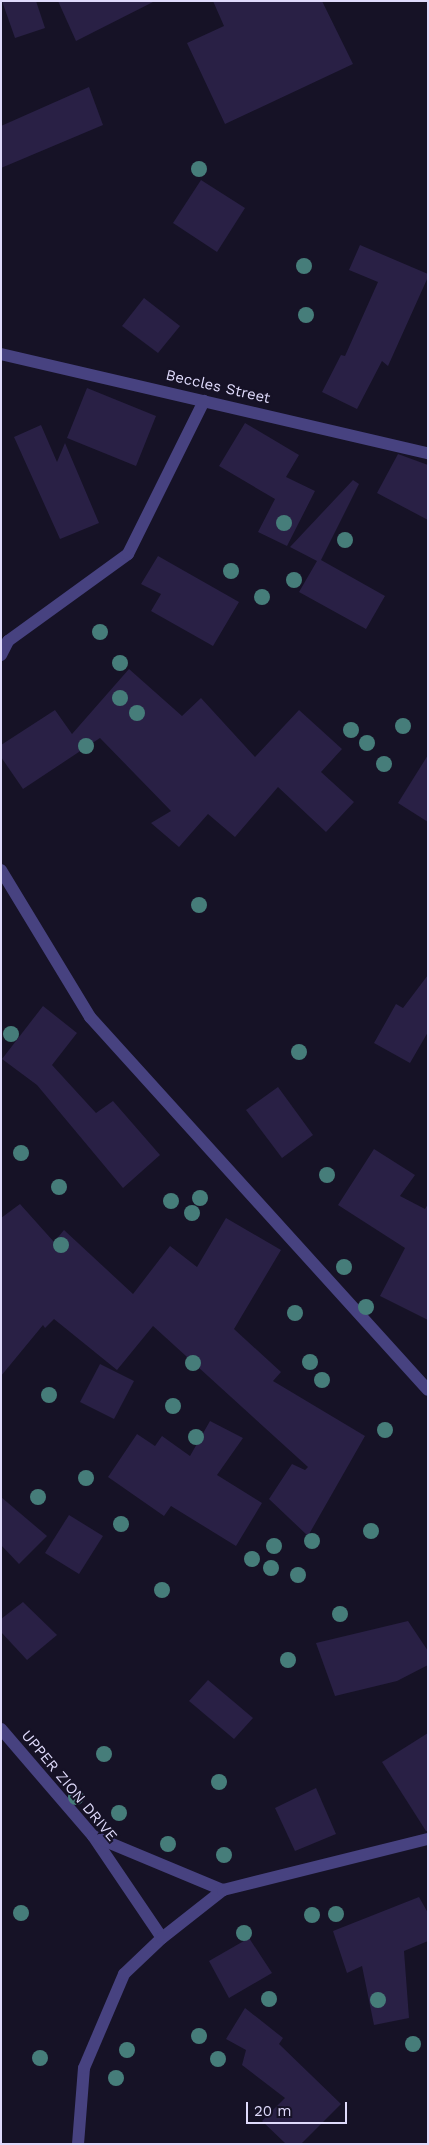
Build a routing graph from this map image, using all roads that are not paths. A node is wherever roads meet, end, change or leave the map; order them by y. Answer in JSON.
{"nodes":[{"id":1,"x":1,"y":354,"type":"edge"},
{"id":2,"x":204,"y":400,"type":"junction"},
{"id":3,"x":428,"y":453,"type":"edge"},
{"id":4,"x":1,"y":655,"type":"edge"},
{"id":5,"x":1,"y":870,"type":"edge"},
{"id":6,"x":428,"y":1390,"type":"edge"},
{"id":7,"x":1,"y":1729,"type":"edge"},
{"id":8,"x":93,"y":1836,"type":"junction"},
{"id":9,"x":428,"y":1839,"type":"edge"},
{"id":10,"x":223,"y":1890,"type":"junction"},
{"id":11,"x":162,"y":1938,"type":"junction"},
{"id":12,"x":78,"y":2144,"type":"edge"}],
"edges":[{"from":1,"to":2,"type":"street","name":"Beccles Street"},
{"from":2,"to":3,"type":"street","name":"Beccles Street"},
{"from":2,"to":4,"type":"street"},
{"from":5,"to":6,"type":"street"},
{"from":7,"to":8,"type":"street","name":"UPPER ZION DRIVE"},
{"from":8,"to":10,"type":"street"},
{"from":8,"to":11,"type":"street","name":"UPPER ZION DRIVE"},
{"from":9,"to":10,"type":"street"},
{"from":10,"to":11,"type":"street"},
{"from":11,"to":12,"type":"street"}]}
